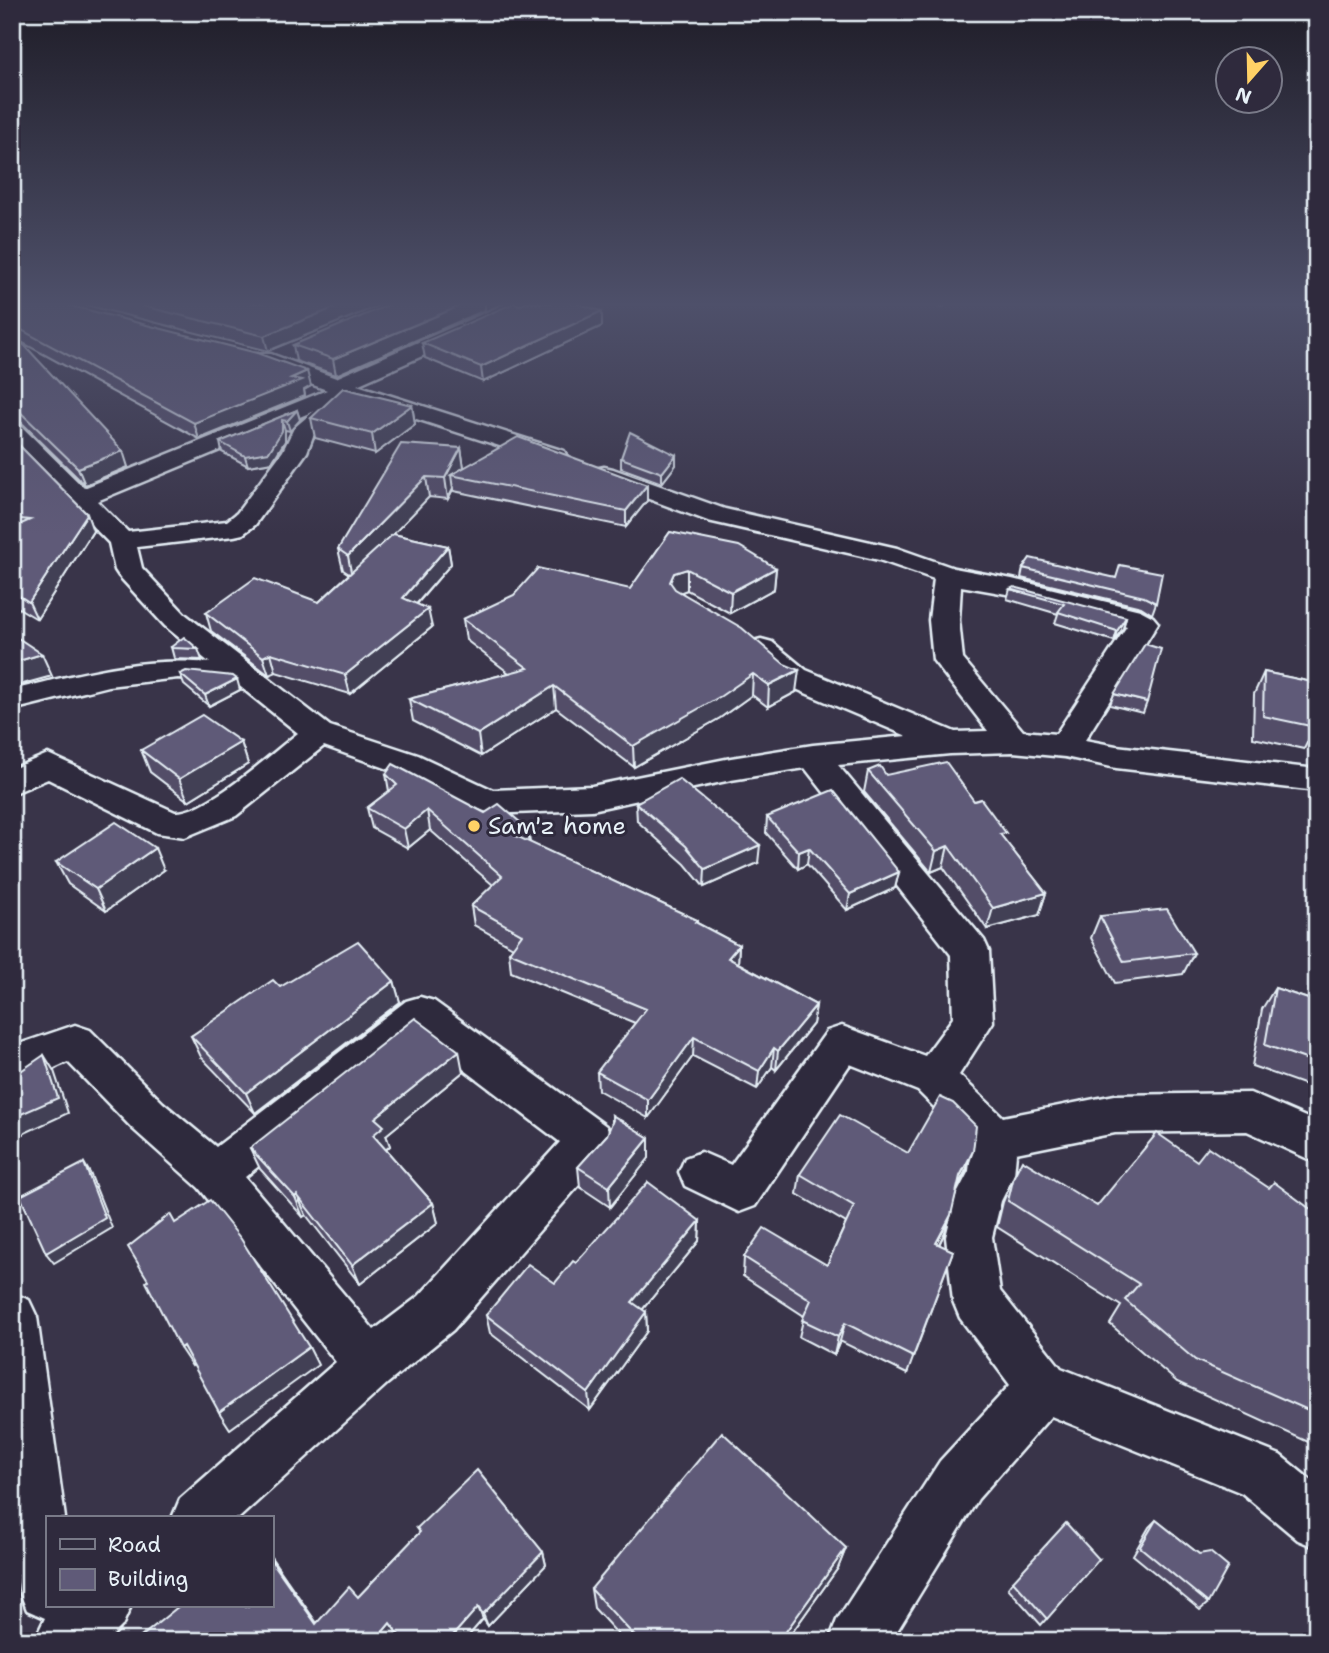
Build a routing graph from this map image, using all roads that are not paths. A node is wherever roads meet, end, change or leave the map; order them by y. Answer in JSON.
{"nodes":[{"id":1,"x":319,"y":379,"type":"edge"},
{"id":2,"x":361,"y":379,"type":"edge"},
{"id":3,"x":342,"y":388,"type":"junction"},
{"id":4,"x":12,"y":429,"type":"edge"},
{"id":5,"x":79,"y":499,"type":"junction"},
{"id":6,"x":122,"y":541,"type":"junction"},
{"id":7,"x":948,"y":575,"type":"junction"},
{"id":8,"x":741,"y":635,"type":"edge"},
{"id":9,"x":242,"y":675,"type":"junction"},
{"id":10,"x":12,"y":700,"type":"edge"},
{"id":11,"x":320,"y":733,"type":"junction"},
{"id":12,"x":1013,"y":741,"type":"junction"},
{"id":13,"x":950,"y":743,"type":"junction"},
{"id":14,"x":1065,"y":746,"type":"junction"},
{"id":15,"x":813,"y":757,"type":"junction"},
{"id":16,"x":1317,"y":779,"type":"edge"},
{"id":17,"x":12,"y":783,"type":"edge"},
{"id":18,"x":12,"y":1077,"type":"edge"},
{"id":19,"x":933,"y":1078,"type":"junction"},
{"id":20,"x":995,"y":1138,"type":"junction"},
{"id":21,"x":1317,"y":1143,"type":"edge"},
{"id":22,"x":701,"y":1172,"type":"dead end"},
{"id":23,"x":215,"y":1174,"type":"junction"},
{"id":24,"x":12,"y":1317,"type":"edge"},
{"id":25,"x":370,"y":1365,"type":"junction"},
{"id":26,"x":1043,"y":1387,"type":"junction"},
{"id":27,"x":201,"y":1516,"type":"edge"},
{"id":28,"x":1317,"y":1521,"type":"edge"},
{"id":29,"x":46,"y":1582,"type":"edge"},
{"id":30,"x":49,"y":1608,"type":"edge"},
{"id":31,"x":100,"y":1608,"type":"edge"},
{"id":32,"x":54,"y":1641,"type":"edge"},
{"id":33,"x":63,"y":1641,"type":"edge"},
{"id":34,"x":858,"y":1641,"type":"edge"}],
"edges":[{"from":1,"to":3,"type":"street"},
{"from":2,"to":3,"type":"street"},
{"from":3,"to":5,"type":"street"},
{"from":3,"to":6,"type":"street"},
{"from":3,"to":7,"type":"street"},
{"from":4,"to":5,"type":"street"},
{"from":5,"to":6,"type":"street"},
{"from":6,"to":9,"type":"street"},
{"from":7,"to":12,"type":"street"},
{"from":7,"to":14,"type":"street"},
{"from":8,"to":13,"type":"street"},
{"from":9,"to":10,"type":"street"},
{"from":9,"to":11,"type":"street"},
{"from":11,"to":15,"type":"street"},
{"from":11,"to":17,"type":"street"},
{"from":12,"to":13,"type":"street"},
{"from":12,"to":14,"type":"street"},
{"from":13,"to":15,"type":"street"},
{"from":14,"to":16,"type":"street"},
{"from":15,"to":19,"type":"street"},
{"from":18,"to":23,"type":"street"},
{"from":19,"to":20,"type":"street"},
{"from":19,"to":22,"type":"street"},
{"from":20,"to":21,"type":"street"},
{"from":20,"to":26,"type":"street"},
{"from":23,"to":25,"type":"street"},
{"from":23,"to":25,"type":"street"},
{"from":24,"to":29,"type":"street"},
{"from":25,"to":27,"type":"street"},
{"from":26,"to":28,"type":"street"},
{"from":26,"to":34,"type":"street"},
{"from":30,"to":32,"type":"street"},
{"from":31,"to":33,"type":"street"}]}
